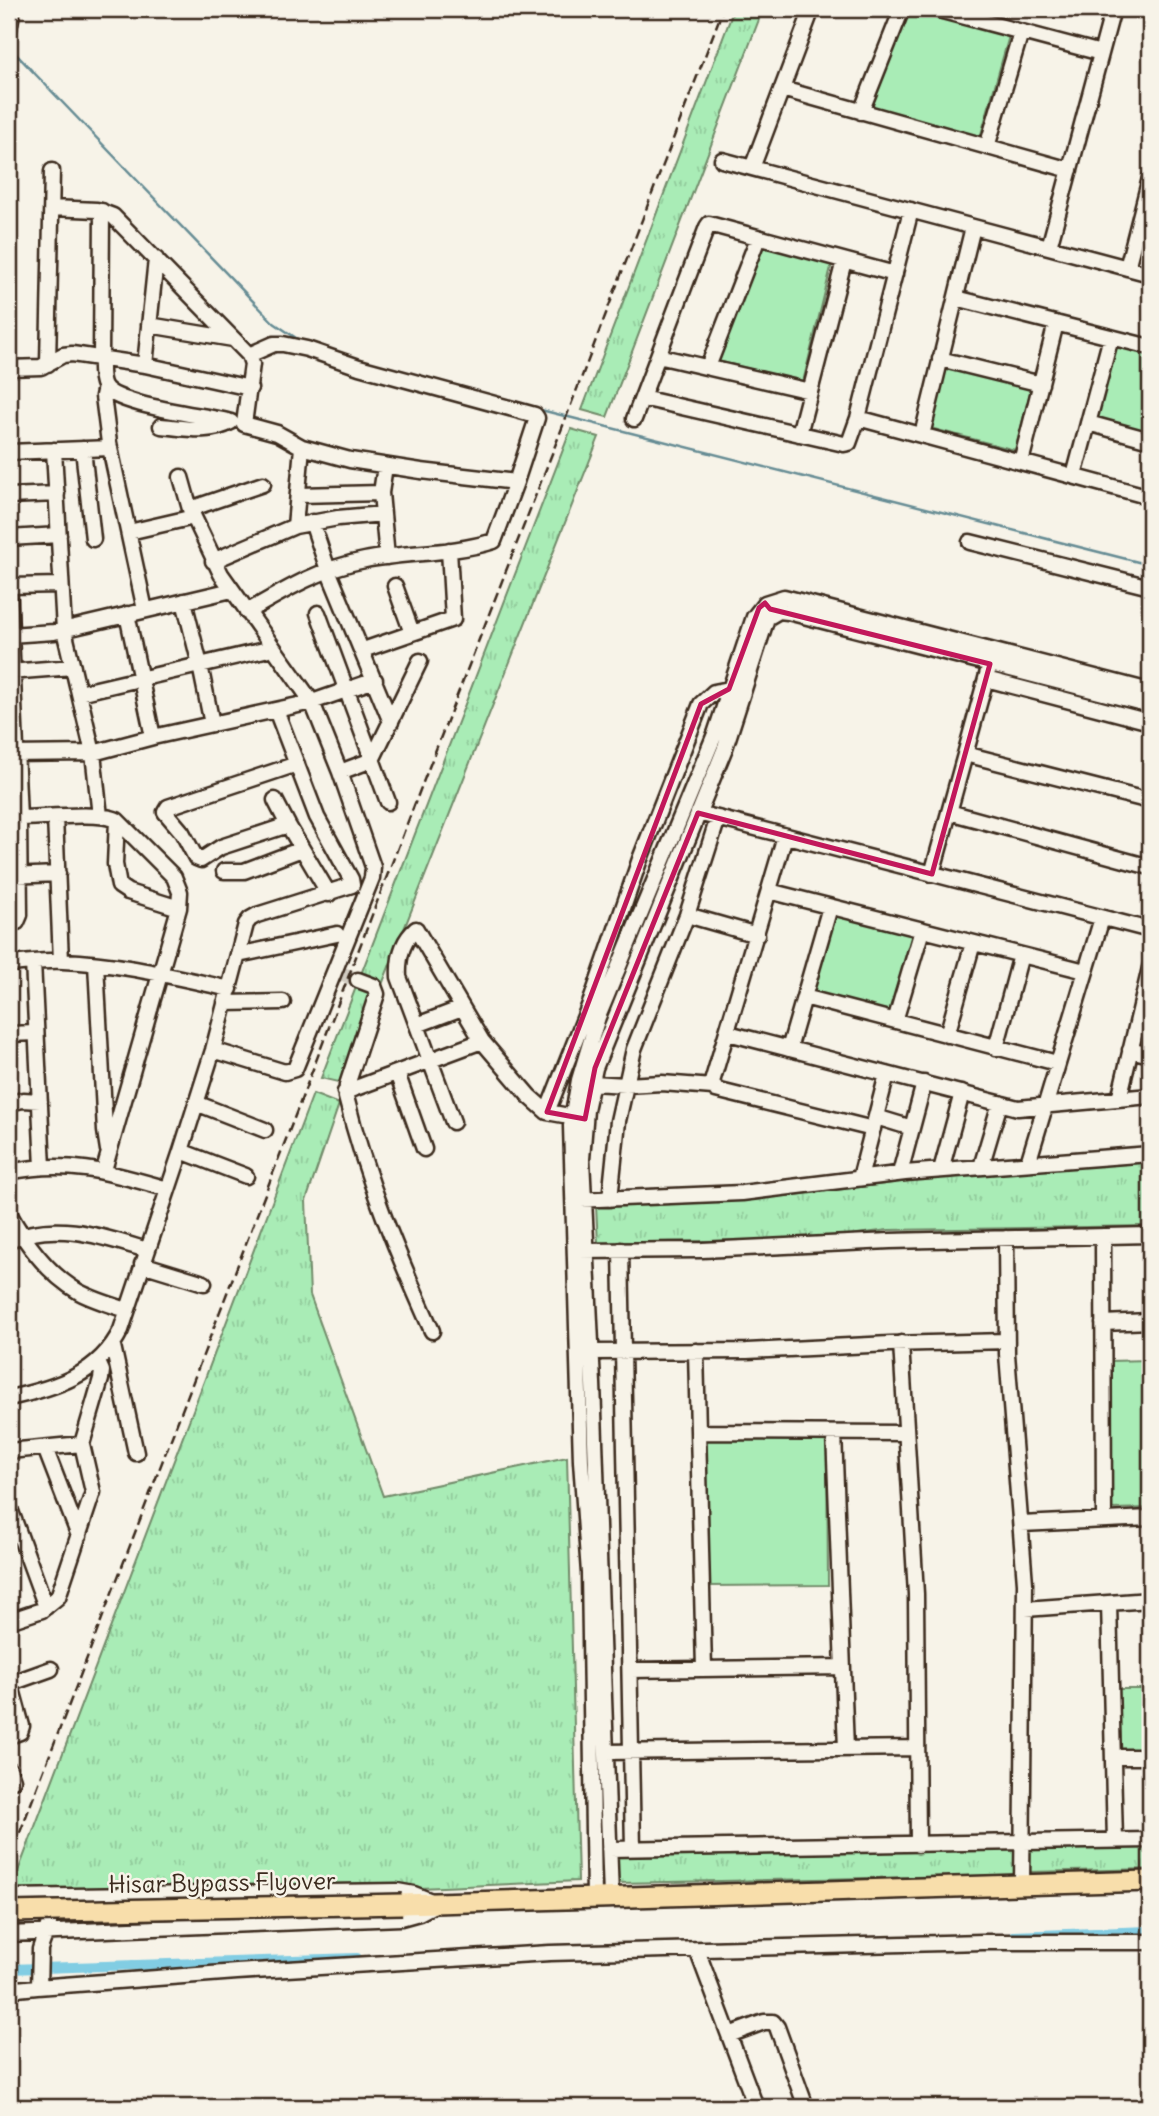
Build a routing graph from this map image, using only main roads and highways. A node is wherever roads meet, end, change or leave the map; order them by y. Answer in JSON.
{"nodes":[{"id":1,"x":1150,"y":1881,"type":"edge"},
{"id":2,"x":9,"y":1913,"type":"edge"}],
"edges":[{"from":1,"to":2,"type":"main road","name":"Hisar Bypass Flyover","bridge":true}]}
